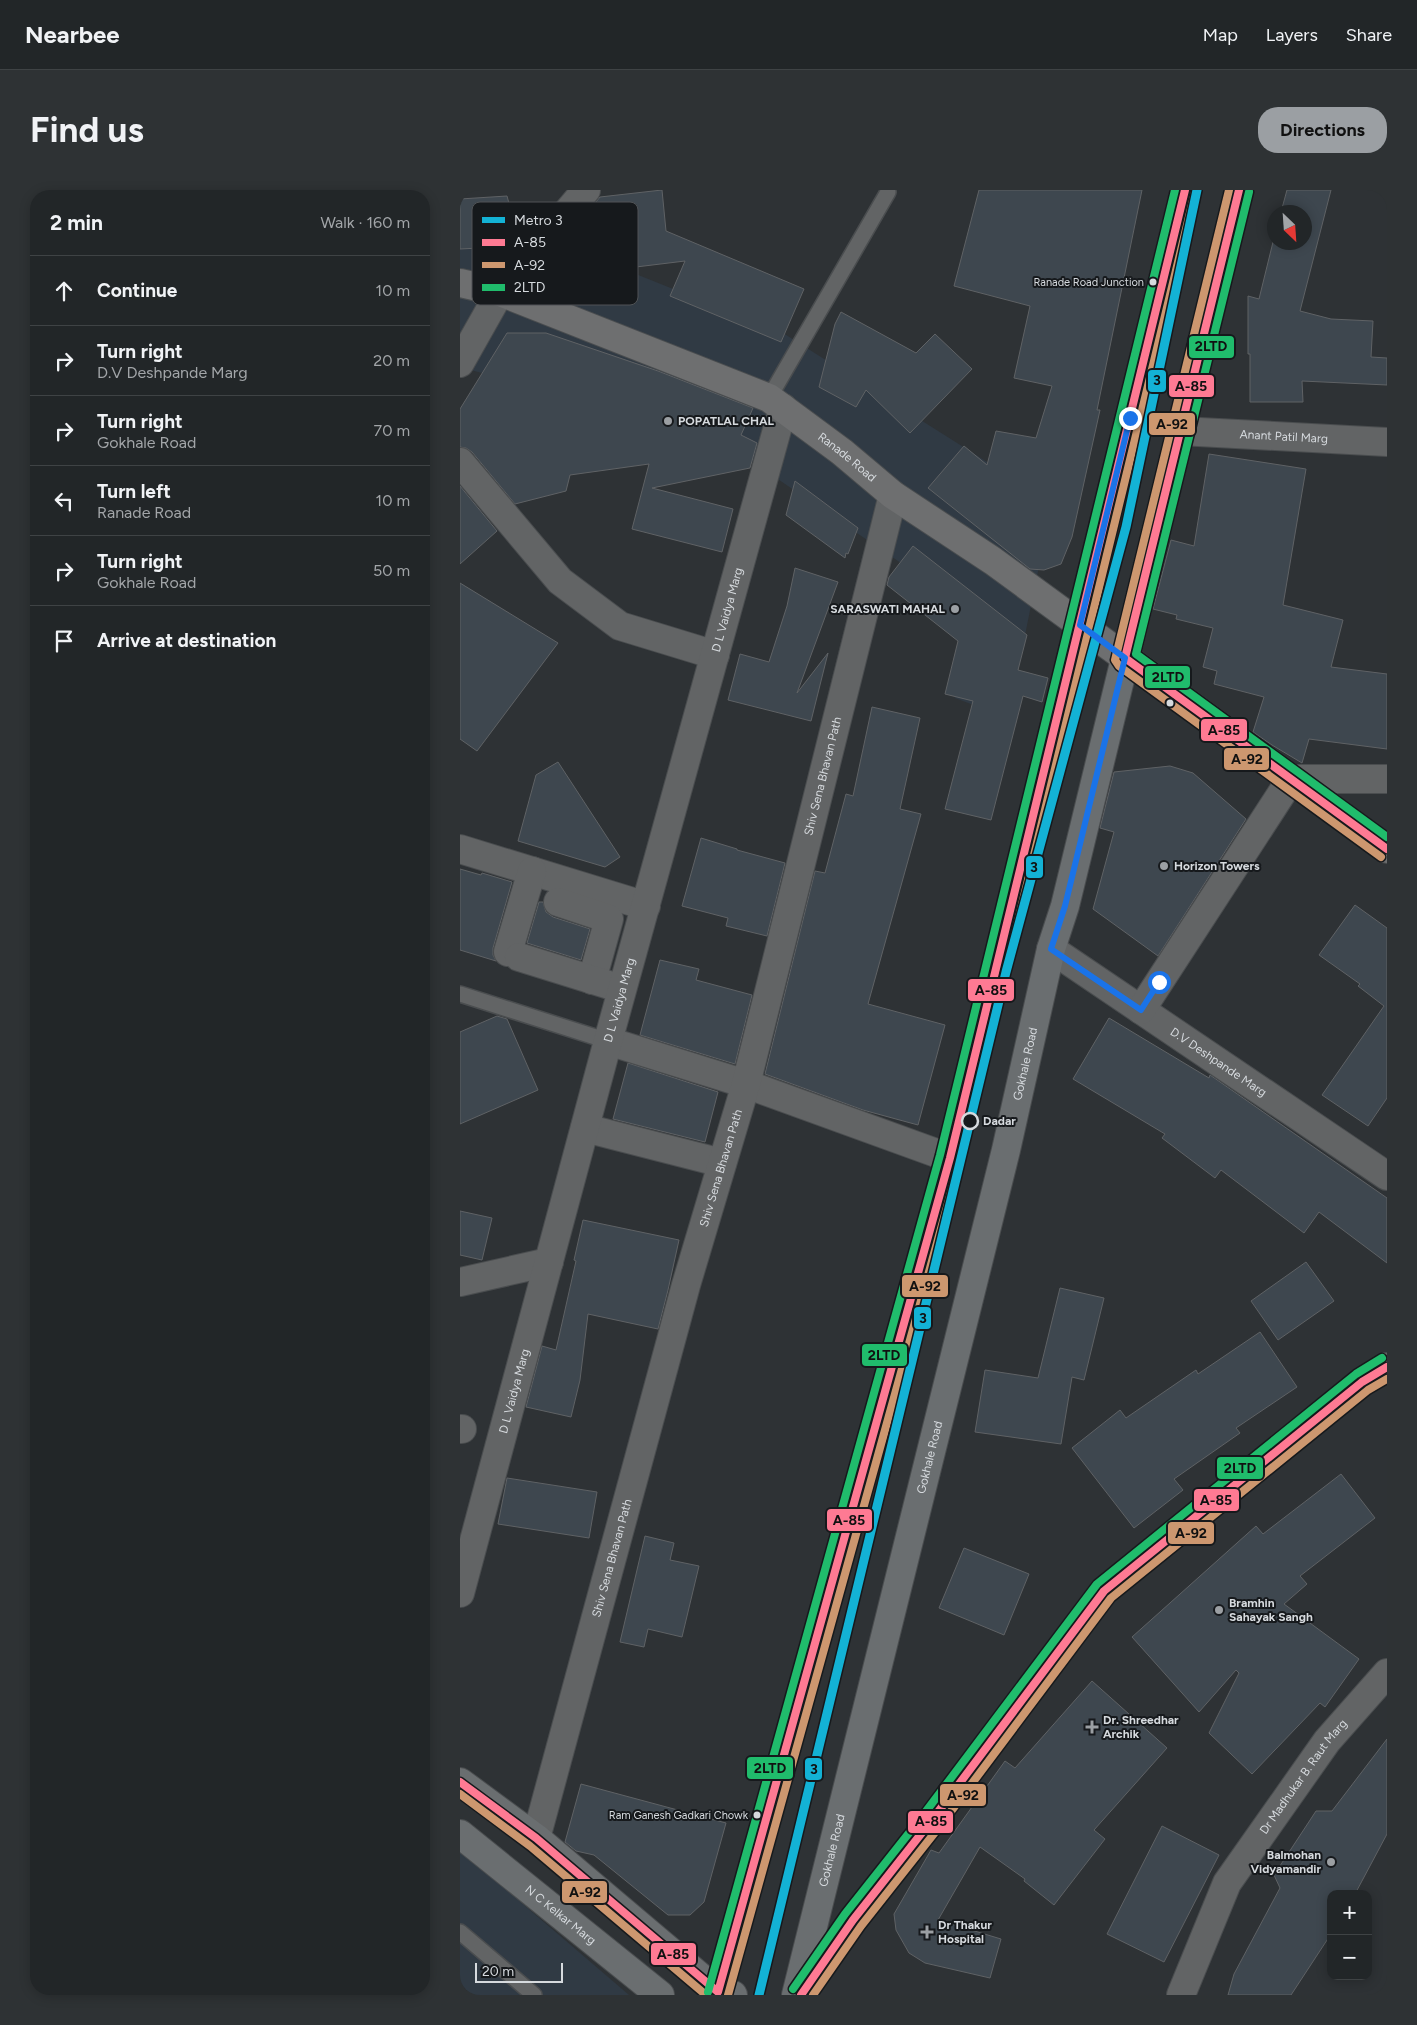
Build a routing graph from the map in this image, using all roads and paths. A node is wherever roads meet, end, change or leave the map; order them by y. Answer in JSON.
{"nodes":[{"id":1,"x":586,"y":190,"type":"edge"},
{"id":2,"x":1185,"y":190,"type":"edge"},
{"id":3,"x":1238,"y":190,"type":"edge"},
{"id":4,"x":888,"y":192,"type":"dead end"},
{"id":5,"x":576,"y":202,"type":"edge"},
{"id":6,"x":493,"y":305,"type":"edge"},
{"id":7,"x":532,"y":305,"type":"edge"},
{"id":8,"x":460,"y":363,"type":"edge"},
{"id":9,"x":776,"y":403,"type":"junction"},
{"id":10,"x":1180,"y":431,"type":"junction"},
{"id":11,"x":1387,"y":442,"type":"edge"},
{"id":12,"x":460,"y":462,"type":"edge"},
{"id":13,"x":893,"y":495,"type":"junction"},
{"id":14,"x":1080,"y":625,"type":"junction"},
{"id":15,"x":715,"y":655,"type":"junction"},
{"id":16,"x":1125,"y":658,"type":"junction"},
{"id":17,"x":1291,"y":779,"type":"junction"},
{"id":18,"x":1387,"y":779,"type":"edge"},
{"id":19,"x":460,"y":849,"type":"edge"},
{"id":20,"x":1387,"y":849,"type":"edge"},
{"id":21,"x":532,"y":871,"type":"junction"},
{"id":22,"x":558,"y":902,"type":"dead end"},
{"id":23,"x":646,"y":906,"type":"junction"},
{"id":24,"x":1051,"y":949,"type":"junction"},
{"id":25,"x":594,"y":972,"type":"junction"},
{"id":26,"x":625,"y":981,"type":"junction"},
{"id":27,"x":460,"y":994,"type":"edge"},
{"id":28,"x":1141,"y":1010,"type":"junction"},
{"id":29,"x":608,"y":1041,"type":"junction"},
{"id":30,"x":746,"y":1084,"type":"junction"},
{"id":31,"x":585,"y":1128,"type":"junction"},
{"id":32,"x":950,"y":1158,"type":"junction"},
{"id":33,"x":722,"y":1163,"type":"junction"},
{"id":34,"x":1387,"y":1176,"type":"edge"},
{"id":35,"x":549,"y":1262,"type":"junction"},
{"id":36,"x":460,"y":1282,"type":"edge"},
{"id":37,"x":1387,"y":1367,"type":"edge"},
{"id":38,"x":460,"y":1593,"type":"edge"},
{"id":39,"x":1387,"y":1672,"type":"edge"},
{"id":40,"x":460,"y":1782,"type":"edge"},
{"id":41,"x":460,"y":1834,"type":"edge"},
{"id":42,"x":536,"y":1838,"type":"junction"},
{"id":43,"x":460,"y":1932,"type":"edge"},
{"id":44,"x":723,"y":1994,"type":"edge"},
{"id":45,"x":534,"y":1995,"type":"edge"},
{"id":46,"x":660,"y":1995,"type":"edge"},
{"id":47,"x":796,"y":1995,"type":"edge"},
{"id":48,"x":801,"y":1995,"type":"edge"},
{"id":49,"x":1181,"y":1995,"type":"edge"}],
"edges":[{"from":1,"to":5,"type":"street"},
{"from":2,"to":14,"type":"main road"},
{"from":3,"to":10,"type":"main road","name":"Gokhale Road"},
{"from":4,"to":9,"type":"lane"},
{"from":6,"to":8,"type":"street"},
{"from":7,"to":9,"type":"street","name":"Ranade Road"},
{"from":9,"to":13,"type":"street","name":"Ranade Road"},
{"from":9,"to":15,"type":"street","name":"D L Vaidya Marg"},
{"from":10,"to":11,"type":"street","name":"Anant Patil Marg"},
{"from":10,"to":16,"type":"main road","name":"Gokhale Road"},
{"from":12,"to":15,"type":"street"},
{"from":13,"to":14,"type":"street","name":"Ranade Road"},
{"from":13,"to":30,"type":"street","name":"Shiv Sena Bhavan Path"},
{"from":14,"to":16,"type":"street","name":"Ranade Road"},
{"from":14,"to":32,"type":"main road"},
{"from":15,"to":23,"type":"street","name":"D L Vaidya Marg"},
{"from":16,"to":17,"type":"street","name":"Ranade Road"},
{"from":16,"to":24,"type":"main road","name":"Gokhale Road"},
{"from":17,"to":18,"type":"street"},
{"from":17,"to":20,"type":"street","name":"Ranade Road"},
{"from":17,"to":28,"type":"street"},
{"from":19,"to":21,"type":"street"},
{"from":21,"to":23,"type":"street"},
{"from":21,"to":25,"type":"street"},
{"from":22,"to":25,"type":"street"},
{"from":23,"to":26,"type":"street","name":"D L Vaidya Marg"},
{"from":24,"to":28,"type":"street","name":"D.V Deshpande Marg"},
{"from":24,"to":47,"type":"main road","name":"Gokhale Road"},
{"from":25,"to":26,"type":"street"},
{"from":26,"to":29,"type":"street","name":"D L Vaidya Marg"},
{"from":27,"to":29,"type":"lane"},
{"from":28,"to":34,"type":"street","name":"D.V Deshpande Marg"},
{"from":29,"to":30,"type":"street"},
{"from":29,"to":31,"type":"street","name":"D L Vaidya Marg"},
{"from":30,"to":32,"type":"street"},
{"from":30,"to":33,"type":"street","name":"Shiv Sena Bhavan Path"},
{"from":31,"to":33,"type":"street"},
{"from":31,"to":35,"type":"street","name":"D L Vaidya Marg"},
{"from":32,"to":44,"type":"main road"},
{"from":33,"to":42,"type":"street","name":"Shiv Sena Bhavan Path"},
{"from":35,"to":36,"type":"street"},
{"from":35,"to":38,"type":"street","name":"D L Vaidya Marg"},
{"from":37,"to":48,"type":"street"},
{"from":39,"to":49,"type":"street","name":"Dr Madhukar B. Raut Marg"},
{"from":40,"to":42,"type":"main road"},
{"from":41,"to":46,"type":"main road","name":"N C Kelkar Marg"},
{"from":42,"to":44,"type":"main road"},
{"from":43,"to":45,"type":"lane"}]}
